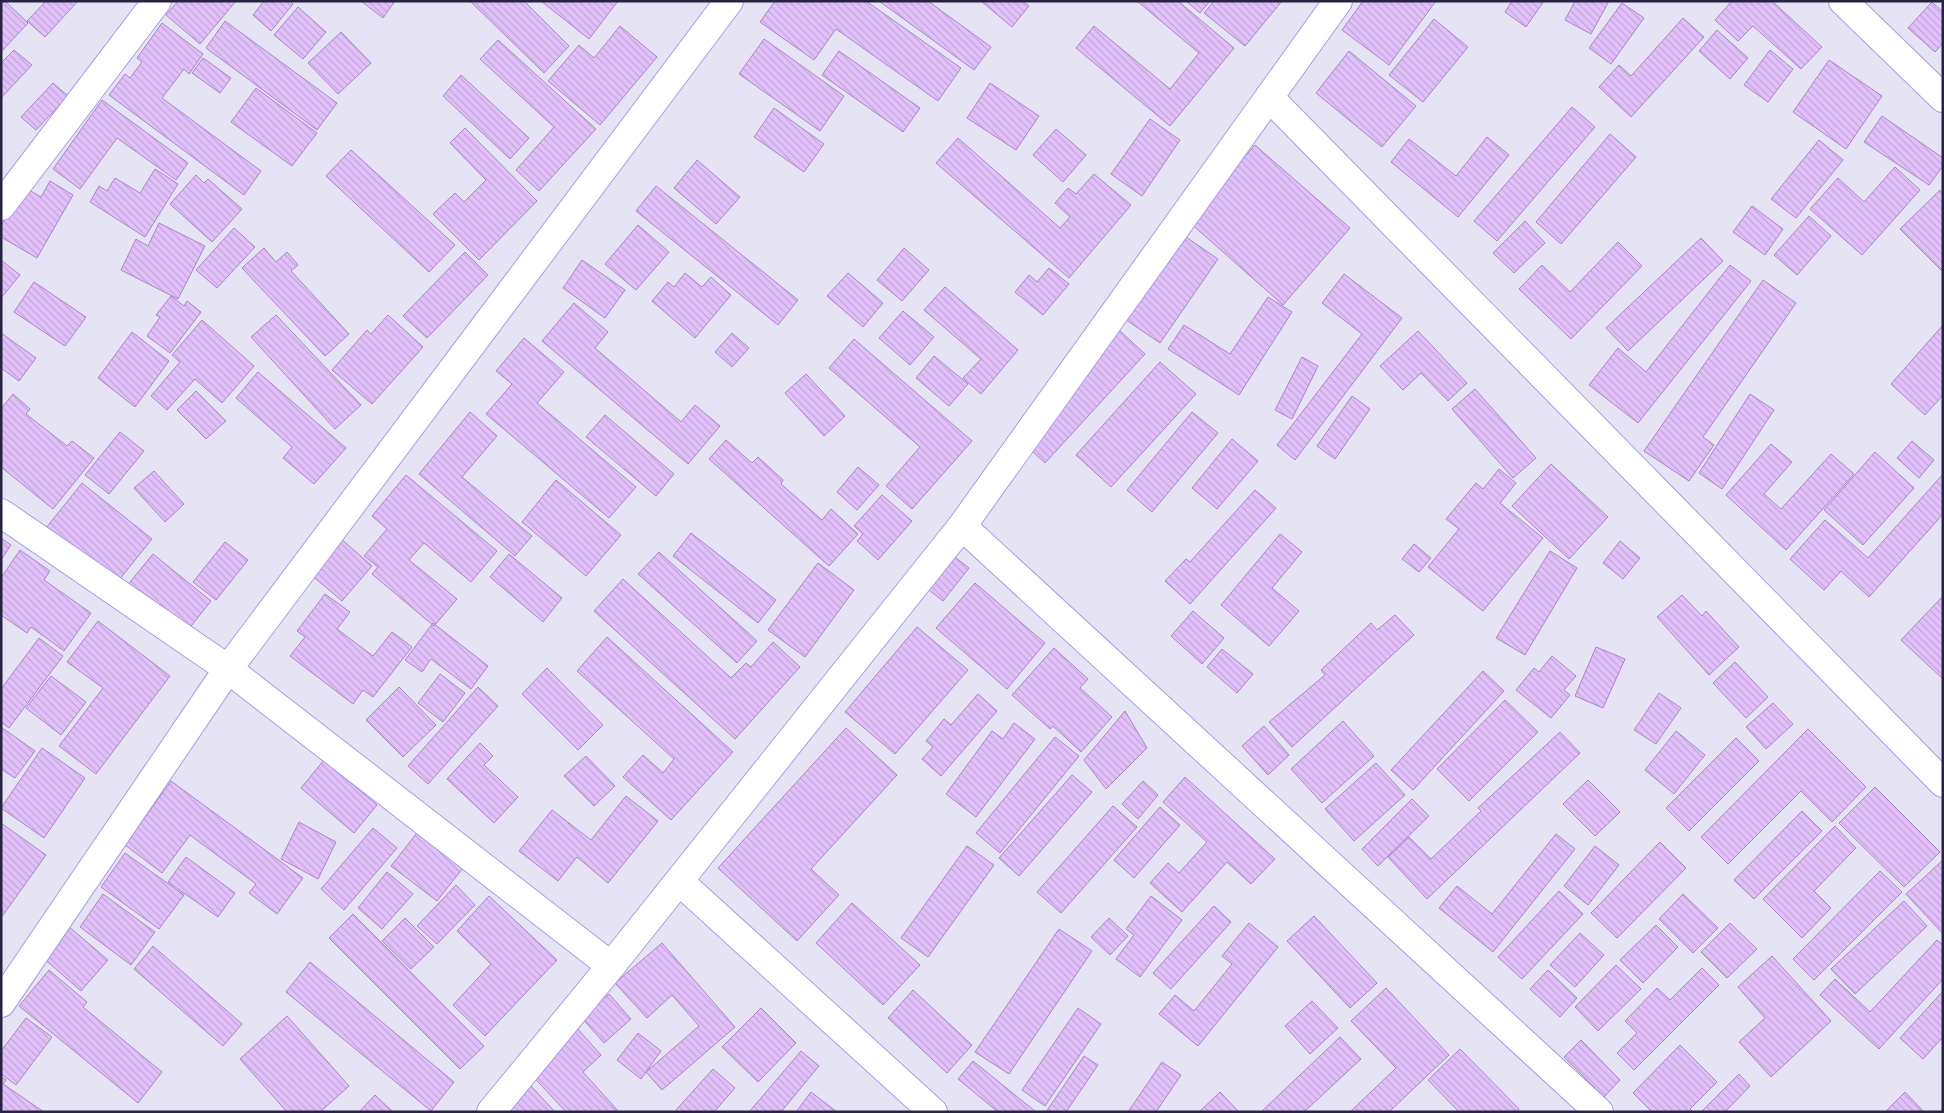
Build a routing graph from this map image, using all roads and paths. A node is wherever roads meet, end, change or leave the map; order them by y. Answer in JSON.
{"nodes":[{"id":1,"x":158,"y":1,"type":"edge"},
{"id":2,"x":729,"y":1,"type":"edge"},
{"id":3,"x":1338,"y":1,"type":"edge"},
{"id":4,"x":1843,"y":1,"type":"edge"},
{"id":5,"x":1269,"y":97,"type":"junction"},
{"id":6,"x":1943,"y":98,"type":"edge"},
{"id":7,"x":1,"y":206,"type":"edge"},
{"id":8,"x":1,"y":513,"type":"edge"},
{"id":9,"x":962,"y":526,"type":"junction"},
{"id":10,"x":228,"y":669,"type":"junction"},
{"id":11,"x":1943,"y":783,"type":"edge"},
{"id":12,"x":680,"y":881,"type":"junction"},
{"id":13,"x":611,"y":966,"type":"junction"},
{"id":14,"x":1,"y":1003,"type":"edge"},
{"id":15,"x":491,"y":1112,"type":"edge"},
{"id":16,"x":933,"y":1112,"type":"edge"},
{"id":17,"x":1599,"y":1112,"type":"edge"}],
"edges":[{"from":1,"to":7,"type":"street"},
{"from":2,"to":10,"type":"street"},
{"from":3,"to":5,"type":"street"},
{"from":4,"to":6,"type":"street"},
{"from":5,"to":9,"type":"street"},
{"from":5,"to":11,"type":"street"},
{"from":8,"to":10,"type":"street"},
{"from":9,"to":12,"type":"street"},
{"from":9,"to":17,"type":"street"},
{"from":10,"to":13,"type":"street"},
{"from":10,"to":14,"type":"street"},
{"from":12,"to":13,"type":"street"},
{"from":12,"to":16,"type":"street"},
{"from":13,"to":15,"type":"street"}]}
